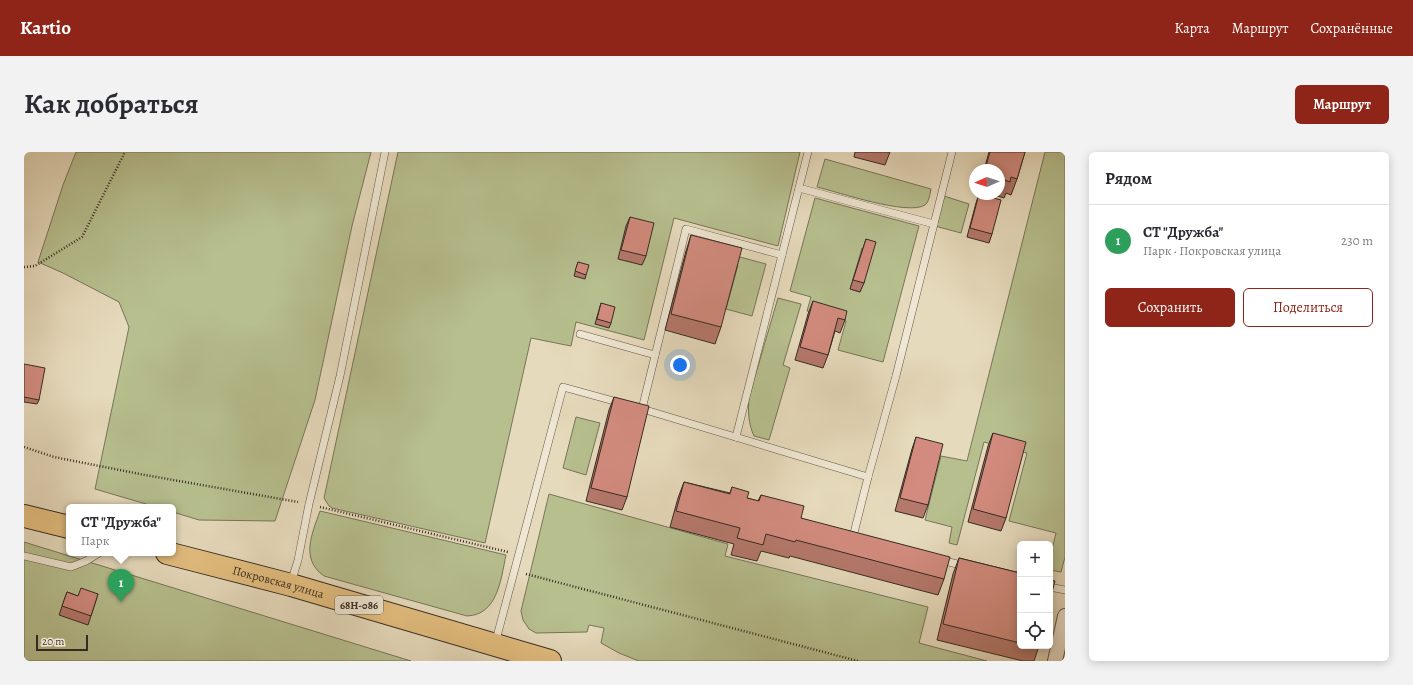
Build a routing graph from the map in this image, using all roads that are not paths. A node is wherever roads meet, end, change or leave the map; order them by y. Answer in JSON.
{"nodes":[{"id":1,"x":385,"y":152,"type":"edge"},
{"id":2,"x":808,"y":152,"type":"edge"},
{"id":3,"x":952,"y":152,"type":"edge"},
{"id":4,"x":799,"y":188,"type":"junction"},
{"id":5,"x":934,"y":224,"type":"junction"},
{"id":6,"x":782,"y":255,"type":"junction"},
{"id":7,"x":580,"y":334,"type":"dead end"},
{"id":8,"x":656,"y":355,"type":"junction"},
{"id":9,"x":627,"y":405,"type":"edge"},
{"id":10,"x":634,"y":407,"type":"edge"},
{"id":11,"x":642,"y":409,"type":"junction"},
{"id":12,"x":736,"y":437,"type":"junction"},
{"id":13,"x":868,"y":477,"type":"junction"},
{"id":14,"x":24,"y":516,"type":"edge"},
{"id":15,"x":66,"y":527,"type":"edge"},
{"id":16,"x":867,"y":540,"type":"edge"},
{"id":17,"x":176,"y":555,"type":"edge"},
{"id":18,"x":24,"y":556,"type":"edge"},
{"id":19,"x":94,"y":556,"type":"edge"},
{"id":20,"x":932,"y":557,"type":"edge"},
{"id":21,"x":976,"y":568,"type":"edge"},
{"id":22,"x":291,"y":585,"type":"junction"},
{"id":23,"x":1053,"y":588,"type":"edge"},
{"id":24,"x":1065,"y":590,"type":"edge"},
{"id":25,"x":1065,"y":616,"type":"edge"},
{"id":26,"x":495,"y":646,"type":"junction"},
{"id":27,"x":550,"y":661,"type":"edge"},
{"id":28,"x":1055,"y":661,"type":"edge"}],
"edges":[{"from":1,"to":22,"type":"lane"},
{"from":2,"to":4,"type":"lane"},
{"from":3,"to":5,"type":"lane"},
{"from":4,"to":5,"type":"lane"},
{"from":4,"to":6,"type":"lane"},
{"from":5,"to":13,"type":"lane"},
{"from":6,"to":8,"type":"lane"},
{"from":6,"to":12,"type":"lane"},
{"from":7,"to":8,"type":"lane"},
{"from":8,"to":11,"type":"lane"},
{"from":9,"to":26,"type":"lane"},
{"from":10,"to":11,"type":"lane"},
{"from":11,"to":12,"type":"lane"},
{"from":12,"to":13,"type":"lane"},
{"from":13,"to":16,"type":"lane"},
{"from":14,"to":15,"type":"main road"},
{"from":17,"to":22,"type":"main road","name":"Покровская улица","number":"68Н-086"},
{"from":18,"to":19,"type":"lane"},
{"from":20,"to":21,"type":"lane"},
{"from":22,"to":26,"type":"main road","name":"Покровская улица","number":"68Н-086"},
{"from":23,"to":24,"type":"lane"},
{"from":25,"to":28,"type":"street"},
{"from":26,"to":27,"type":"main road","name":"Покровская улица","number":"68Н-086"}]}
